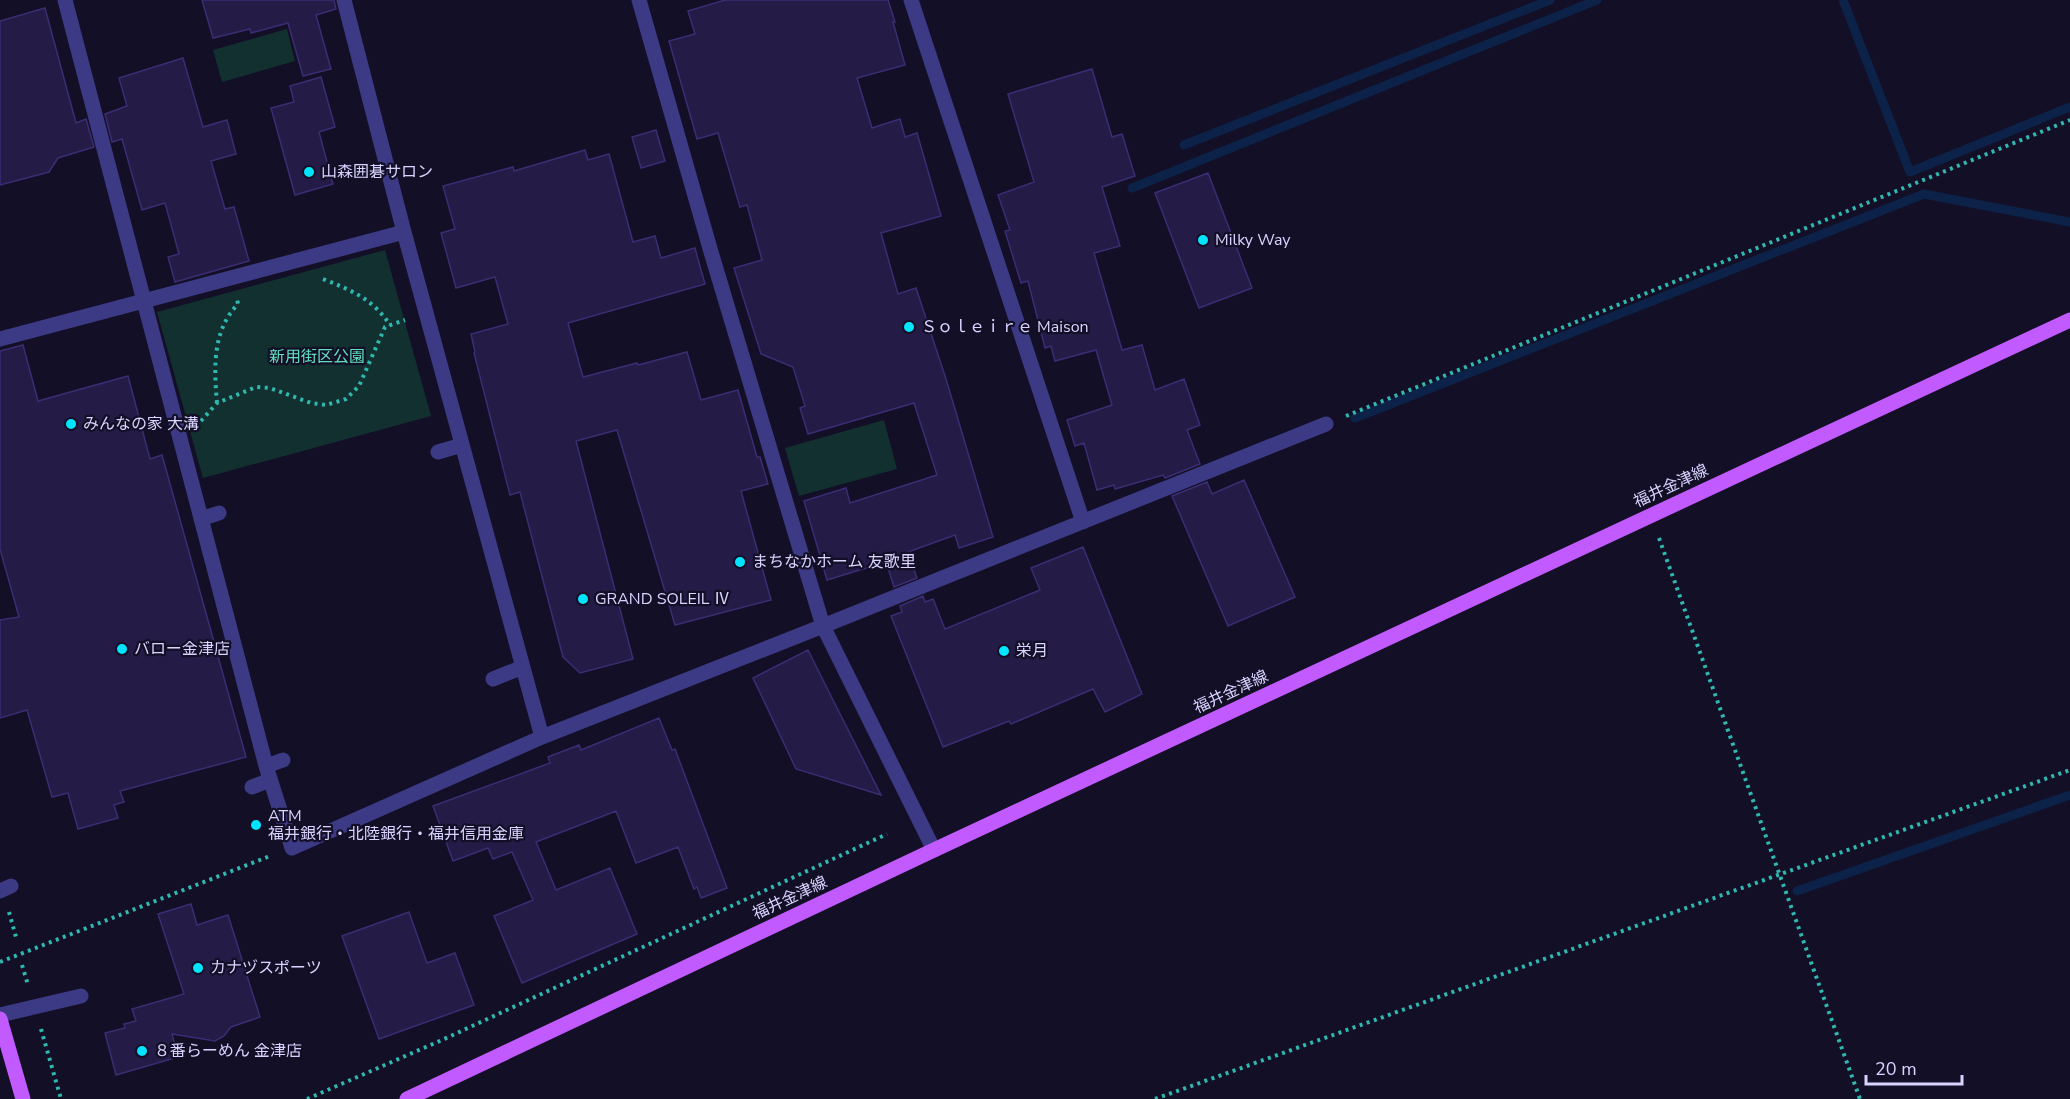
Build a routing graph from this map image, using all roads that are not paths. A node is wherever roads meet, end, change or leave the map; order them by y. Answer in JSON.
{"nodes":[{"id":1,"x":64,"y":0,"type":"edge"},
{"id":2,"x":344,"y":0,"type":"edge"},
{"id":3,"x":639,"y":0,"type":"edge"},
{"id":4,"x":911,"y":0,"type":"edge"},
{"id":5,"x":404,"y":232,"type":"junction"},
{"id":6,"x":144,"y":301,"type":"junction"},
{"id":7,"x":2070,"y":320,"type":"edge"},
{"id":8,"x":0,"y":339,"type":"edge"},
{"id":9,"x":1326,"y":424,"type":"road end"},
{"id":10,"x":462,"y":445,"type":"junction"},
{"id":11,"x":438,"y":452,"type":"dead end"},
{"id":12,"x":219,"y":513,"type":"dead end"},
{"id":13,"x":201,"y":519,"type":"junction"},
{"id":14,"x":1083,"y":522,"type":"junction"},
{"id":15,"x":823,"y":626,"type":"junction"},
{"id":16,"x":523,"y":668,"type":"junction"},
{"id":17,"x":494,"y":679,"type":"dead end"},
{"id":18,"x":542,"y":737,"type":"junction"},
{"id":19,"x":283,"y":760,"type":"dead end"},
{"id":20,"x":268,"y":773,"type":"junction"},
{"id":21,"x":252,"y":787,"type":"dead end"},
{"id":22,"x":934,"y":850,"type":"junction"},
{"id":23,"x":81,"y":996,"type":"dead end"},
{"id":24,"x":0,"y":1017,"type":"edge"},
{"id":25,"x":23,"y":1099,"type":"edge"},
{"id":26,"x":407,"y":1099,"type":"edge"}],
"edges":[{"from":1,"to":6,"type":"street"},
{"from":2,"to":5,"type":"street"},
{"from":3,"to":15,"type":"street"},
{"from":4,"to":14,"type":"street"},
{"from":5,"to":6,"type":"street"},
{"from":5,"to":10,"type":"street"},
{"from":6,"to":8,"type":"street"},
{"from":6,"to":13,"type":"street"},
{"from":7,"to":22,"type":"main road","name":"福井金津線"},
{"from":9,"to":14,"type":"street"},
{"from":10,"to":11,"type":"street"},
{"from":10,"to":16,"type":"street"},
{"from":12,"to":13,"type":"street"},
{"from":13,"to":20,"type":"street"},
{"from":14,"to":15,"type":"street"},
{"from":15,"to":18,"type":"street"},
{"from":15,"to":22,"type":"street"},
{"from":16,"to":17,"type":"street"},
{"from":16,"to":18,"type":"street"},
{"from":18,"to":20,"type":"street"},
{"from":19,"to":20,"type":"street"},
{"from":20,"to":21,"type":"street"},
{"from":22,"to":26,"type":"main road","name":"福井金津線"},
{"from":23,"to":24,"type":"street"},
{"from":24,"to":25,"type":"main road"}]}
